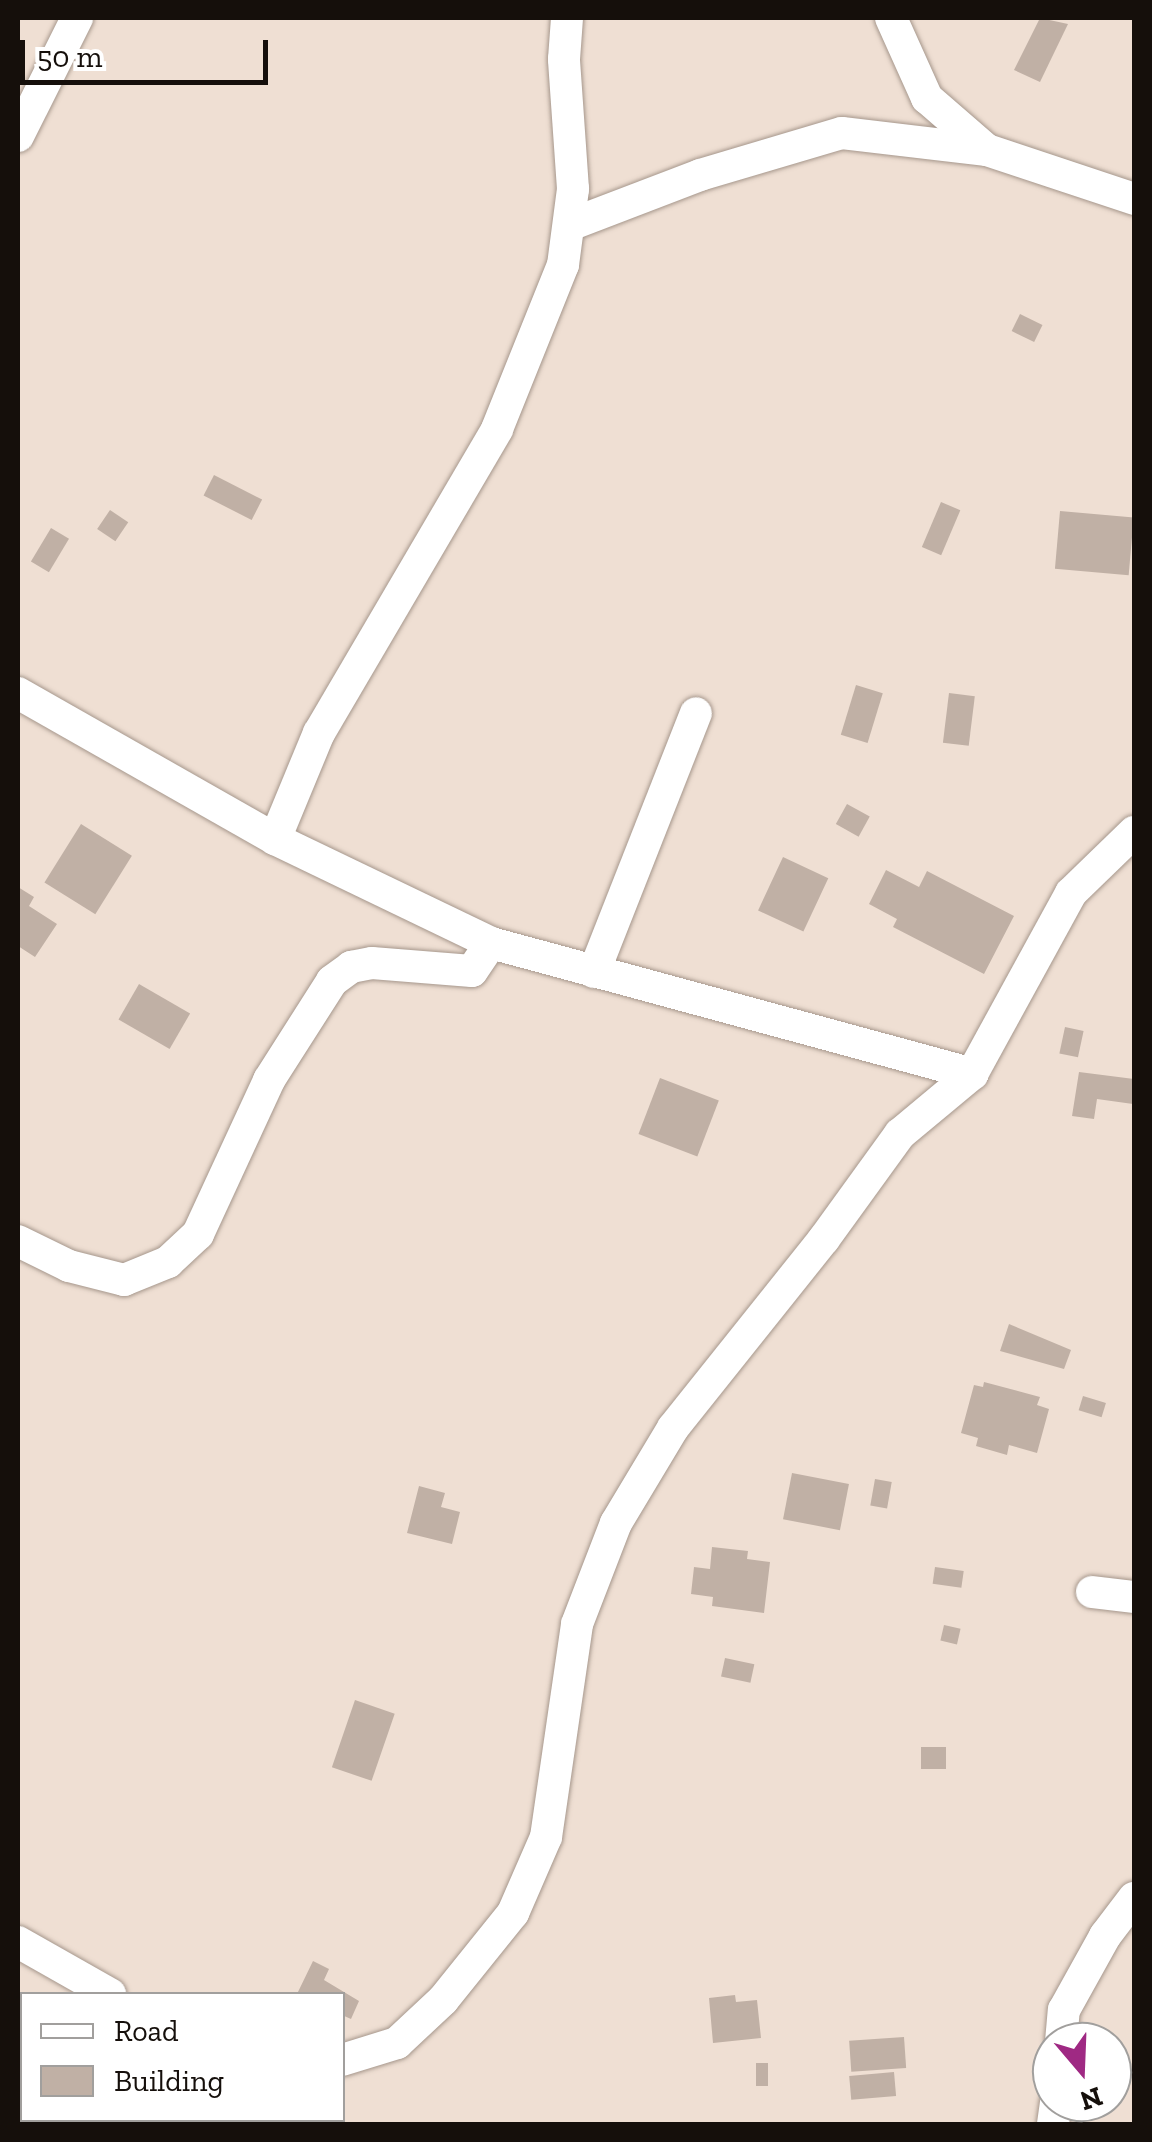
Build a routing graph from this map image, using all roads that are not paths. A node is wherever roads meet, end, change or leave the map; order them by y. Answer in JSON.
{"nodes":[{"id":1,"x":77,"y":18,"type":"edge"},
{"id":2,"x":567,"y":18,"type":"edge"},
{"id":3,"x":891,"y":18,"type":"edge"},
{"id":4,"x":18,"y":136,"type":"edge"},
{"id":5,"x":988,"y":150,"type":"junction"},
{"id":6,"x":1134,"y":199,"type":"edge"},
{"id":7,"x":572,"y":224,"type":"junction"},
{"id":8,"x":18,"y":693,"type":"edge"},
{"id":9,"x":696,"y":714,"type":"dead end"},
{"id":10,"x":1134,"y":832,"type":"edge"},
{"id":11,"x":275,"y":839,"type":"junction"},
{"id":12,"x":491,"y":944,"type":"junction"},
{"id":13,"x":594,"y":972,"type":"junction"},
{"id":14,"x":972,"y":1074,"type":"junction"},
{"id":15,"x":18,"y":1241,"type":"edge"},
{"id":16,"x":1092,"y":1592,"type":"dead end"},
{"id":17,"x":1134,"y":1597,"type":"edge"},
{"id":18,"x":1134,"y":1898,"type":"edge"},
{"id":19,"x":18,"y":1942,"type":"edge"},
{"id":20,"x":106,"y":1992,"type":"edge"},
{"id":21,"x":1063,"y":2022,"type":"edge"},
{"id":22,"x":345,"y":2059,"type":"edge"}],
"edges":[{"from":1,"to":4,"type":"street"},
{"from":2,"to":7,"type":"street"},
{"from":3,"to":5,"type":"street"},
{"from":5,"to":6,"type":"street"},
{"from":5,"to":7,"type":"street"},
{"from":7,"to":11,"type":"street"},
{"from":8,"to":11,"type":"street"},
{"from":9,"to":13,"type":"street"},
{"from":10,"to":14,"type":"street"},
{"from":11,"to":12,"type":"street"},
{"from":12,"to":13,"type":"street"},
{"from":12,"to":15,"type":"street"},
{"from":13,"to":14,"type":"street"},
{"from":14,"to":22,"type":"street"},
{"from":16,"to":17,"type":"street"},
{"from":18,"to":21,"type":"street"},
{"from":19,"to":20,"type":"street"}]}
